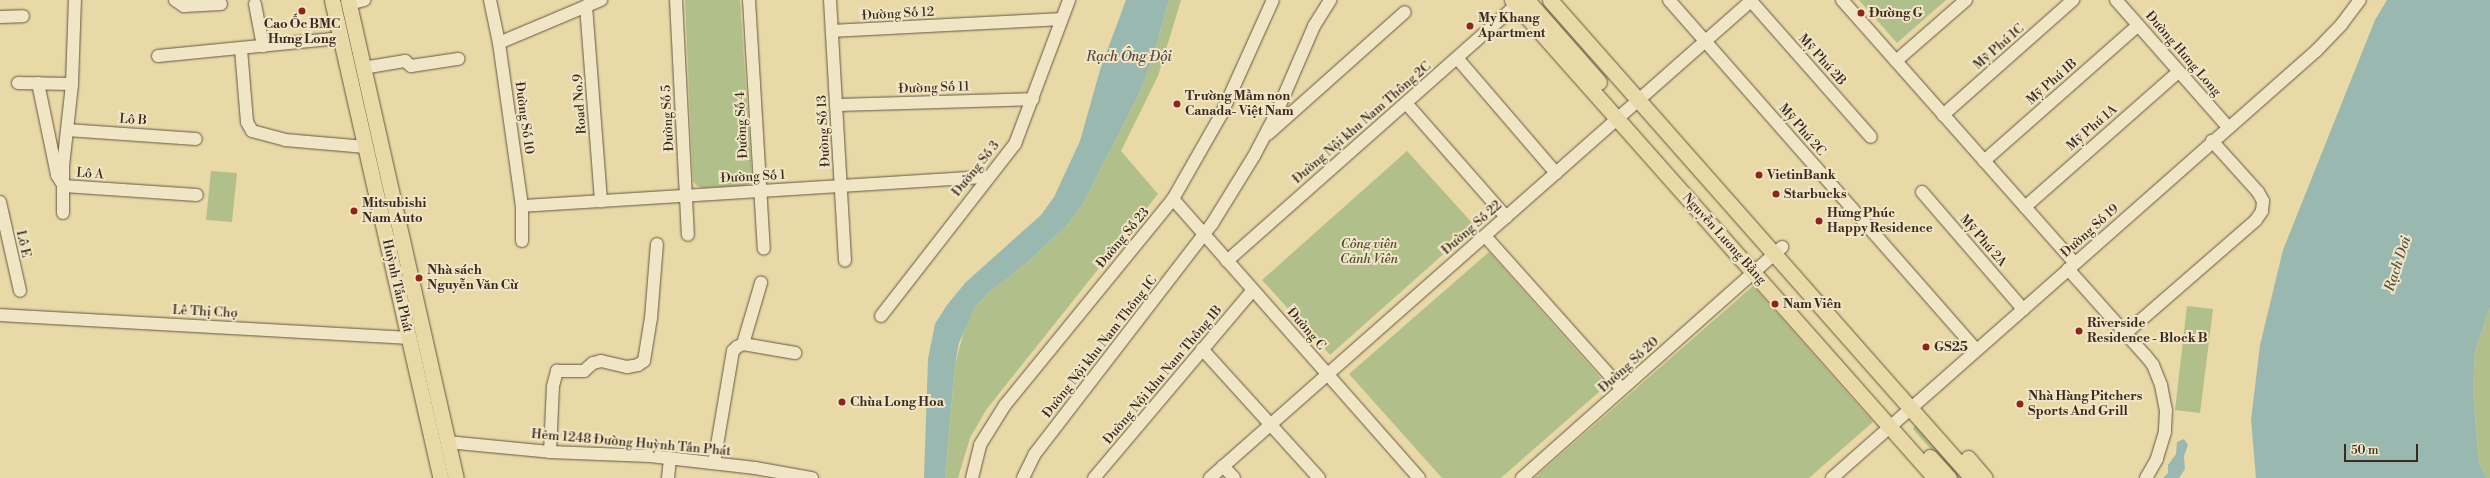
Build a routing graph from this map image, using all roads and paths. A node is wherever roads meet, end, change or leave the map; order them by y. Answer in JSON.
{"nodes":[{"id":1,"x":75,"y":0,"type":"edge"},
{"id":2,"x":175,"y":0,"type":"edge"},
{"id":3,"x":332,"y":0,"type":"edge"},
{"id":4,"x":364,"y":0,"type":"edge"},
{"id":5,"x":490,"y":0,"type":"edge"},
{"id":6,"x":601,"y":0,"type":"edge"},
{"id":7,"x":676,"y":0,"type":"edge"},
{"id":8,"x":749,"y":0,"type":"edge"},
{"id":9,"x":830,"y":0,"type":"edge"},
{"id":10,"x":1069,"y":0,"type":"edge"},
{"id":11,"x":1273,"y":0,"type":"edge"},
{"id":12,"x":1330,"y":0,"type":"edge"},
{"id":13,"x":1550,"y":0,"type":"edge"},
{"id":14,"x":1563,"y":0,"type":"edge"},
{"id":15,"x":1669,"y":0,"type":"edge"},
{"id":16,"x":1842,"y":0,"type":"edge"},
{"id":17,"x":1966,"y":0,"type":"edge"},
{"id":18,"x":2073,"y":0,"type":"edge"},
{"id":19,"x":2116,"y":0,"type":"edge"},
{"id":20,"x":2360,"y":0,"type":"edge"},
{"id":21,"x":1752,"y":1,"type":"edge"},
{"id":22,"x":348,"y":2,"type":"edge"},
{"id":23,"x":1519,"y":2,"type":"edge"},
{"id":24,"x":221,"y":4,"type":"dead end"},
{"id":25,"x":256,"y":4,"type":"dead end"},
{"id":26,"x":586,"y":6,"type":"junction"},
{"id":27,"x":1404,"y":12,"type":"dead end"},
{"id":28,"x":24,"y":16,"type":"dead end"},
{"id":29,"x":0,"y":18,"type":"edge"},
{"id":30,"x":1062,"y":18,"type":"junction"},
{"id":31,"x":2138,"y":25,"type":"junction"},
{"id":32,"x":832,"y":31,"type":"junction"},
{"id":33,"x":340,"y":38,"type":"junction"},
{"id":34,"x":1706,"y":41,"type":"junction"},
{"id":35,"x":499,"y":43,"type":"junction"},
{"id":36,"x":263,"y":46,"type":"junction"},
{"id":37,"x":241,"y":49,"type":"junction"},
{"id":38,"x":158,"y":56,"type":"dead end"},
{"id":39,"x":1456,"y":58,"type":"junction"},
{"id":40,"x":458,"y":59,"type":"dead end"},
{"id":41,"x":1896,"y":61,"type":"junction"},
{"id":42,"x":363,"y":68,"type":"junction"},
{"id":43,"x":2179,"y":71,"type":"junction"},
{"id":44,"x":18,"y":83,"type":"dead end"},
{"id":45,"x":38,"y":84,"type":"junction"},
{"id":46,"x":72,"y":84,"type":"junction"},
{"id":47,"x":1642,"y":97,"type":"junction"},
{"id":48,"x":1033,"y":99,"type":"junction"},
{"id":49,"x":1406,"y":103,"type":"junction"},
{"id":50,"x":836,"y":105,"type":"junction"},
{"id":51,"x":1943,"y":114,"type":"junction"},
{"id":52,"x":1621,"y":115,"type":"junction"},
{"id":53,"x":367,"y":119,"type":"junction"},
{"id":54,"x":2228,"y":127,"type":"junction"},
{"id":55,"x":67,"y":130,"type":"junction"},
{"id":56,"x":1871,"y":137,"type":"dead end"},
{"id":57,"x":1264,"y":138,"type":"junction"},
{"id":58,"x":196,"y":139,"type":"dead end"},
{"id":59,"x":2212,"y":141,"type":"junction"},
{"id":60,"x":366,"y":147,"type":"junction"},
{"id":61,"x":1984,"y":161,"type":"junction"},
{"id":62,"x":1556,"y":173,"type":"junction"},
{"id":63,"x":986,"y":177,"type":"junction"},
{"id":64,"x":64,"y":186,"type":"junction"},
{"id":65,"x":841,"y":186,"type":"junction"},
{"id":66,"x":760,"y":191,"type":"junction"},
{"id":67,"x":1922,"y":192,"type":"dead end"},
{"id":68,"x":197,"y":195,"type":"dead end"},
{"id":69,"x":686,"y":196,"type":"junction"},
{"id":70,"x":1173,"y":199,"type":"junction"},
{"id":71,"x":601,"y":201,"type":"junction"},
{"id":72,"x":0,"y":202,"type":"edge"},
{"id":73,"x":522,"y":206,"type":"junction"},
{"id":74,"x":2025,"y":207,"type":"junction"},
{"id":75,"x":63,"y":214,"type":"dead end"},
{"id":76,"x":1506,"y":217,"type":"junction"},
{"id":77,"x":3,"y":228,"type":"edge"},
{"id":78,"x":688,"y":235,"type":"dead end"},
{"id":79,"x":1205,"y":236,"type":"junction"},
{"id":80,"x":1485,"y":236,"type":"junction"},
{"id":81,"x":522,"y":240,"type":"dead end"},
{"id":82,"x":656,"y":244,"type":"dead end"},
{"id":83,"x":764,"y":249,"type":"dead end"},
{"id":84,"x":1778,"y":251,"type":"junction"},
{"id":85,"x":845,"y":261,"type":"dead end"},
{"id":86,"x":1227,"y":261,"type":"junction"},
{"id":87,"x":2071,"y":266,"type":"junction"},
{"id":88,"x":1758,"y":269,"type":"junction"},
{"id":89,"x":761,"y":283,"type":"dead end"},
{"id":90,"x":1253,"y":290,"type":"junction"},
{"id":91,"x":20,"y":292,"type":"dead end"},
{"id":92,"x":2023,"y":309,"type":"junction"},
{"id":93,"x":0,"y":315,"type":"edge"},
{"id":94,"x":881,"y":316,"type":"dead end"},
{"id":95,"x":2126,"y":333,"type":"junction"},
{"id":96,"x":408,"y":338,"type":"junction"},
{"id":97,"x":743,"y":344,"type":"junction"},
{"id":98,"x":1202,"y":349,"type":"junction"},
{"id":99,"x":1976,"y":350,"type":"junction"},
{"id":100,"x":795,"y":353,"type":"dead end"},
{"id":101,"x":1327,"y":374,"type":"junction"},
{"id":102,"x":1622,"y":390,"type":"junction"},
{"id":103,"x":1914,"y":405,"type":"junction"},
{"id":104,"x":1270,"y":424,"type":"junction"},
{"id":105,"x":1893,"y":424,"type":"junction"},
{"id":106,"x":440,"y":442,"type":"junction"},
{"id":107,"x":550,"y":452,"type":"junction"},
{"id":108,"x":670,"y":458,"type":"junction"},
{"id":109,"x":714,"y":463,"type":"junction"},
{"id":110,"x":1224,"y":466,"type":"junction"},
{"id":111,"x":441,"y":478,"type":"edge"},
{"id":112,"x":456,"y":478,"type":"edge"},
{"id":113,"x":668,"y":478,"type":"edge"},
{"id":114,"x":812,"y":478,"type":"edge"},
{"id":115,"x":972,"y":478,"type":"edge"},
{"id":116,"x":1024,"y":478,"type":"edge"},
{"id":117,"x":1094,"y":478,"type":"edge"},
{"id":118,"x":1210,"y":478,"type":"edge"},
{"id":119,"x":1234,"y":478,"type":"edge"},
{"id":120,"x":1319,"y":478,"type":"edge"},
{"id":121,"x":1419,"y":478,"type":"edge"},
{"id":122,"x":1522,"y":478,"type":"edge"},
{"id":123,"x":1832,"y":478,"type":"edge"},
{"id":124,"x":1935,"y":478,"type":"edge"},
{"id":125,"x":1949,"y":478,"type":"edge"},
{"id":126,"x":1972,"y":478,"type":"edge"},
{"id":127,"x":1985,"y":478,"type":"edge"},
{"id":128,"x":2146,"y":478,"type":"edge"}],
"edges":[{"from":1,"to":46,"type":"street"},
{"from":2,"to":24,"type":"street"},
{"from":3,"to":33,"type":"main road","name":"Huỳnh Tấn Phát"},
{"from":4,"to":22,"type":"street"},
{"from":5,"to":35,"type":"street","name":"Đường Số 10"},
{"from":6,"to":26,"type":"street"},
{"from":7,"to":69,"type":"street","name":"Đường Số 5"},
{"from":8,"to":66,"type":"street","name":"Đường Số 4"},
{"from":9,"to":32,"type":"street","name":"Đường Số 13"},
{"from":10,"to":30,"type":"street","name":"Đường Số 3"},
{"from":11,"to":70,"type":"street","name":"Đường Số 23"},
{"from":12,"to":57,"type":"street"},
{"from":13,"to":47,"type":"main road","name":"Nguyễn Lương Bằng"},
{"from":14,"to":47,"type":"main road","name":"Nguyễn Lương Bằng"},
{"from":15,"to":34,"type":"street","name":"Mỹ Phú 2C"},
{"from":16,"to":41,"type":"street"},
{"from":17,"to":41,"type":"street"},
{"from":18,"to":51,"type":"street","name":"Mỹ Phú 1C"},
{"from":19,"to":31,"type":"street","name":"Đường Hưng Long"},
{"from":20,"to":54,"type":"street","name":"Đường Số 19"},
{"from":21,"to":34,"type":"street","name":"Đường Số 22"},
{"from":21,"to":56,"type":"street","name":"Mỹ Phú 2B"},
{"from":22,"to":42,"type":"main road","name":"Huỳnh Tấn Phát"},
{"from":23,"to":39,"type":"street","name":"Đường Nội khu Nam Thông 2C"},
{"from":23,"to":52,"type":"main road","name":"Nguyễn Lương Bằng"},
{"from":25,"to":36,"type":"street"},
{"from":26,"to":35,"type":"street"},
{"from":26,"to":71,"type":"street","name":"Road No.9"},
{"from":27,"to":57,"type":"street"},
{"from":28,"to":29,"type":"street"},
{"from":30,"to":32,"type":"street","name":"Đường Số 12"},
{"from":30,"to":48,"type":"street","name":"Đường Số 3"},
{"from":31,"to":43,"type":"street","name":"Đường Hưng Long"},
{"from":31,"to":61,"type":"street","name":"Mỹ Phú 1B"},
{"from":32,"to":50,"type":"street","name":"Đường Số 13"},
{"from":33,"to":36,"type":"street"},
{"from":33,"to":53,"type":"main road","name":"Huỳnh Tấn Phát"},
{"from":34,"to":47,"type":"street","name":"Đường Số 22"},
{"from":34,"to":99,"type":"street","name":"Mỹ Phú 2C"},
{"from":35,"to":73,"type":"street","name":"Đường Số 10"},
{"from":36,"to":37,"type":"street"},
{"from":37,"to":38,"type":"street"},
{"from":37,"to":60,"type":"street"},
{"from":39,"to":49,"type":"street","name":"Đường Nội khu Nam Thông 2C"},
{"from":39,"to":62,"type":"street"},
{"from":40,"to":42,"type":"street"},
{"from":41,"to":51,"type":"street"},
{"from":42,"to":53,"type":"main road","name":"Huỳnh Tấn Phát"},
{"from":43,"to":54,"type":"street","name":"Đường Hưng Long"},
{"from":43,"to":74,"type":"street","name":"Mỹ Phú 1A"},
{"from":44,"to":45,"type":"street"},
{"from":45,"to":46,"type":"street"},
{"from":45,"to":64,"type":"street","name":"Lô A"},
{"from":46,"to":55,"type":"street"},
{"from":47,"to":52,"type":"street","name":"Đường Số 22"},
{"from":47,"to":84,"type":"main road","name":"Nguyễn Lương Bằng"},
{"from":48,"to":50,"type":"street","name":"Đường Số 11"},
{"from":48,"to":63,"type":"street","name":"Đường Số 3"},
{"from":49,"to":76,"type":"street"},
{"from":49,"to":86,"type":"street","name":"Đường Nội khu Nam Thông 2C"},
{"from":50,"to":65,"type":"street","name":"Đường Số 13"},
{"from":51,"to":61,"type":"street"},
{"from":52,"to":62,"type":"street","name":"Đường Số 22"},
{"from":52,"to":88,"type":"main road","name":"Nguyễn Lương Bằng"},
{"from":53,"to":60,"type":"main road","name":"Huỳnh Tấn Phát"},
{"from":53,"to":106,"type":"main road","name":"Huỳnh Tấn Phát"},
{"from":54,"to":59,"type":"street","name":"Đường Số 19"},
{"from":55,"to":58,"type":"street","name":"Lô B"},
{"from":55,"to":64,"type":"street"},
{"from":57,"to":79,"type":"street","name":"Đường Nội khu Nam Thông 1C"},
{"from":59,"to":87,"type":"street","name":"Đường Số 19"},
{"from":59,"to":95,"type":"street"},
{"from":60,"to":96,"type":"main road","name":"Huỳnh Tấn Phát"},
{"from":61,"to":74,"type":"street"},
{"from":62,"to":76,"type":"street","name":"Đường Số 22"},
{"from":63,"to":65,"type":"street","name":"Đường Số 1"},
{"from":63,"to":94,"type":"street","name":"Đường Số 3"},
{"from":64,"to":68,"type":"street","name":"Lô A"},
{"from":64,"to":75,"type":"street"},
{"from":65,"to":66,"type":"street","name":"Đường Số 1"},
{"from":65,"to":85,"type":"street","name":"Đường Số 13"},
{"from":66,"to":69,"type":"street","name":"Đường Số 1"},
{"from":66,"to":83,"type":"street","name":"Đường Số 4"},
{"from":67,"to":92,"type":"street","name":"Mỹ Phú 2A"},
{"from":69,"to":71,"type":"street","name":"Đường Số 1"},
{"from":69,"to":78,"type":"street","name":"Đường Số 5"},
{"from":70,"to":79,"type":"street","name":"Đường C"},
{"from":70,"to":115,"type":"street","name":"Đường Số 23"},
{"from":71,"to":73,"type":"street","name":"Đường Số 1"},
{"from":72,"to":77,"type":"street","name":"Lô E"},
{"from":73,"to":81,"type":"street","name":"Đường Số 10"},
{"from":74,"to":87,"type":"street"},
{"from":76,"to":80,"type":"street","name":"Đường Số 22"},
{"from":77,"to":91,"type":"street","name":"Lô E"},
{"from":79,"to":86,"type":"street","name":"Đường C"},
{"from":79,"to":116,"type":"street","name":"Đường Nội khu Nam Thông 1C"},
{"from":80,"to":101,"type":"street","name":"Đường Số 22"},
{"from":80,"to":102,"type":"street"},
{"from":82,"to":107,"type":"street"},
{"from":84,"to":88,"type":"street","name":"Đường Số 20"},
{"from":84,"to":103,"type":"main road","name":"Nguyễn Lương Bằng"},
{"from":86,"to":90,"type":"street","name":"Đường C"},
{"from":87,"to":92,"type":"street","name":"Đường Số 19"},
{"from":87,"to":95,"type":"street"},
{"from":88,"to":102,"type":"street","name":"Đường Số 20"},
{"from":88,"to":105,"type":"main road","name":"Nguyễn Lương Bằng"},
{"from":89,"to":97,"type":"street"},
{"from":90,"to":98,"type":"street","name":"Đường Nội khu Nam Thông 1B"},
{"from":90,"to":101,"type":"street","name":"Đường C"},
{"from":92,"to":99,"type":"street","name":"Đường Số 19"},
{"from":93,"to":96,"type":"street","name":"Lê Thị Chợ"},
{"from":95,"to":128,"type":"street"},
{"from":96,"to":106,"type":"main road","name":"Huỳnh Tấn Phát"},
{"from":97,"to":100,"type":"street"},
{"from":97,"to":109,"type":"street"},
{"from":98,"to":104,"type":"street"},
{"from":98,"to":117,"type":"street","name":"Đường Nội khu Nam Thông 1B"},
{"from":99,"to":103,"type":"street","name":"Đường Số 19"},
{"from":101,"to":104,"type":"street","name":"Đường Số 22"},
{"from":101,"to":121,"type":"street","name":"Đường C"},
{"from":102,"to":122,"type":"street","name":"Đường Số 20"},
{"from":103,"to":105,"type":"street","name":"Đường Số 19"},
{"from":103,"to":126,"type":"main road","name":"Nguyễn Lương Bằng"},
{"from":103,"to":127,"type":"main road","name":"Nguyễn Lương Bằng"},
{"from":104,"to":110,"type":"street","name":"Đường Số 22"},
{"from":104,"to":120,"type":"street"},
{"from":105,"to":123,"type":"street","name":"Đường Số 19"},
{"from":105,"to":124,"type":"main road","name":"Nguyễn Lương Bằng"},
{"from":105,"to":125,"type":"main road","name":"Nguyễn Lương Bằng"},
{"from":106,"to":107,"type":"street","name":"Hẻm 1248 Đường Huỳnh Tấn Phát"},
{"from":106,"to":111,"type":"main road","name":"Huỳnh Tấn Phát"},
{"from":106,"to":112,"type":"main road","name":"Huỳnh Tấn Phát"},
{"from":107,"to":108,"type":"street","name":"Hẻm 1248 Đường Huỳnh Tấn Phát"},
{"from":108,"to":109,"type":"street","name":"Hẻm 1248 Đường Huỳnh Tấn Phát"},
{"from":108,"to":113,"type":"street"},
{"from":109,"to":114,"type":"street","name":"Hẻm 1248 Đường Huỳnh Tấn Phát"},
{"from":110,"to":118,"type":"street","name":"Đường Số 22"},
{"from":110,"to":119,"type":"street"}]}
